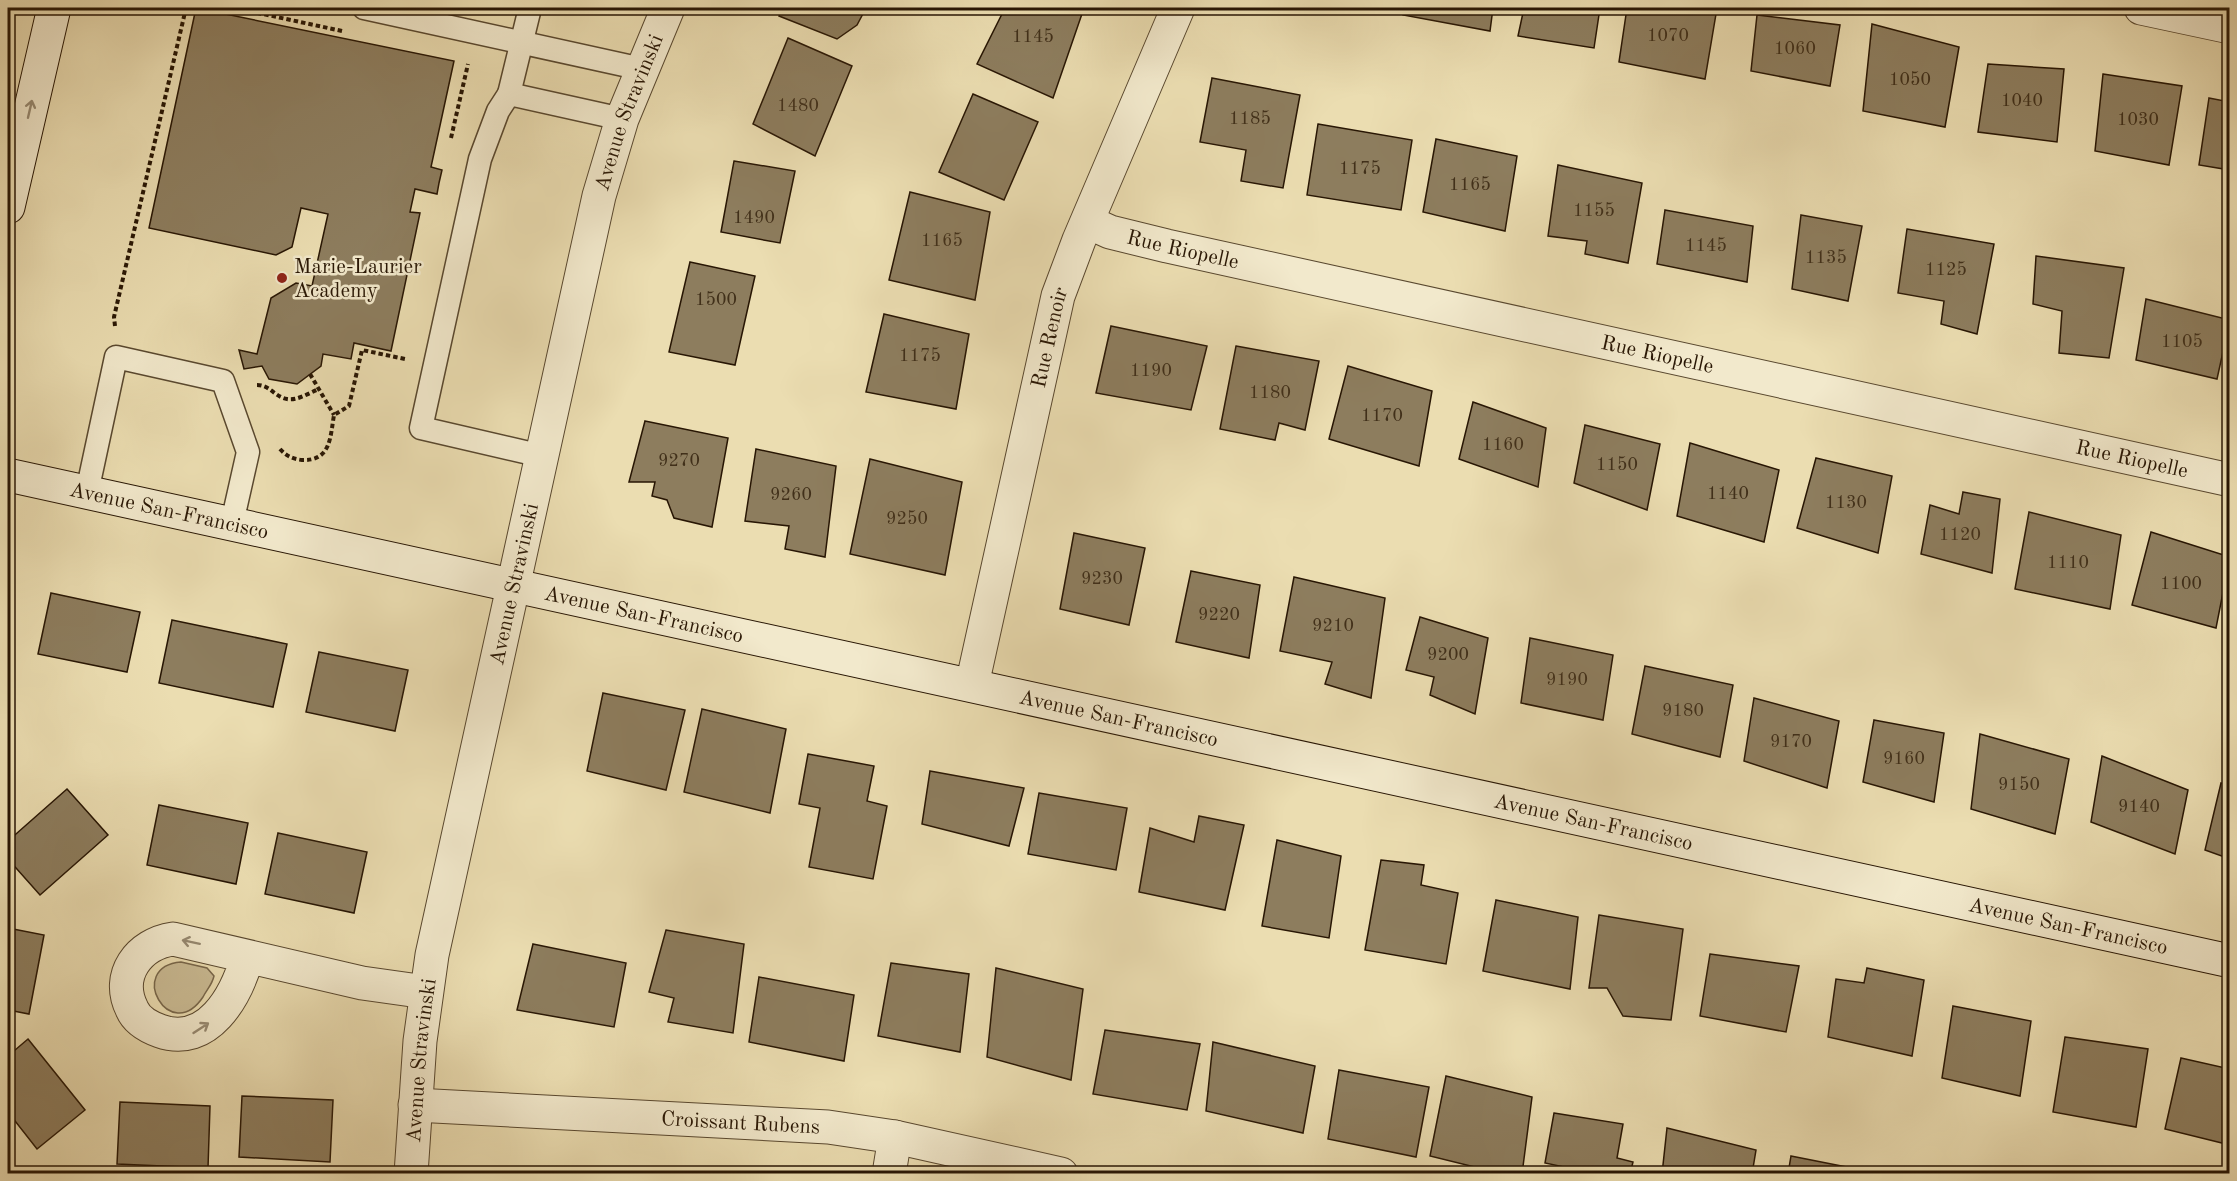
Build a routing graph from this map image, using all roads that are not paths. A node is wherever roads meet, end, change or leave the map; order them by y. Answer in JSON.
{"nodes":[{"id":1,"x":54,"y":8,"type":"edge"},
{"id":2,"x":364,"y":8,"type":"edge"},
{"id":3,"x":530,"y":8,"type":"edge"},
{"id":4,"x":668,"y":8,"type":"edge"},
{"id":5,"x":1178,"y":8,"type":"edge"},
{"id":6,"x":2141,"y":8,"type":"edge"},
{"id":7,"x":2229,"y":27,"type":"edge"},
{"id":8,"x":521,"y":42,"type":"junction"},
{"id":9,"x":642,"y":69,"type":"junction"},
{"id":10,"x":509,"y":94,"type":"junction"},
{"id":11,"x":622,"y":119,"type":"junction"},
{"id":12,"x":8,"y":207,"type":"edge"},
{"id":13,"x":1088,"y":222,"type":"junction"},
{"id":14,"x":542,"y":456,"type":"junction"},
{"id":15,"x":8,"y":475,"type":"edge"},
{"id":16,"x":2229,"y":480,"type":"edge"},
{"id":17,"x":87,"y":492,"type":"junction"},
{"id":18,"x":232,"y":523,"type":"junction"},
{"id":19,"x":515,"y":586,"type":"junction"},
{"id":20,"x":972,"y":685,"type":"junction"},
{"id":21,"x":247,"y":958,"type":"dead end"},
{"id":22,"x":2229,"y":962,"type":"edge"},
{"id":23,"x":426,"y":992,"type":"junction"},
{"id":24,"x":415,"y":1105,"type":"junction"},
{"id":25,"x":895,"y":1137,"type":"junction"},
{"id":26,"x":411,"y":1173,"type":"edge"},
{"id":27,"x":889,"y":1173,"type":"edge"},
{"id":28,"x":1061,"y":1173,"type":"edge"}],
"edges":[{"from":12,"to":1,"type":"street","one_way":true},
{"from":2,"to":8,"type":"lane"},
{"from":3,"to":8,"type":"lane"},
{"from":4,"to":9,"type":"street","name":"Avenue Stravinski"},
{"from":5,"to":13,"type":"street","name":"Rue Renoir"},
{"from":6,"to":7,"type":"street"},
{"from":8,"to":9,"type":"lane"},
{"from":8,"to":10,"type":"lane"},
{"from":9,"to":11,"type":"street","name":"Avenue Stravinski"},
{"from":10,"to":11,"type":"lane"},
{"from":10,"to":14,"type":"lane"},
{"from":11,"to":14,"type":"street","name":"Avenue Stravinski"},
{"from":13,"to":16,"type":"street","name":"Rue Riopelle"},
{"from":13,"to":20,"type":"street","name":"Rue Renoir"},
{"from":14,"to":19,"type":"street","name":"Avenue Stravinski"},
{"from":15,"to":17,"type":"street","name":"Avenue San-Francisco"},
{"from":17,"to":18,"type":"street","name":"Avenue San-Francisco"},
{"from":17,"to":18,"type":"lane"},
{"from":18,"to":19,"type":"street","name":"Avenue San-Francisco"},
{"from":19,"to":20,"type":"street","name":"Avenue San-Francisco"},
{"from":19,"to":23,"type":"street","name":"Avenue Stravinski"},
{"from":20,"to":22,"type":"street","name":"Avenue San-Francisco"},
{"from":21,"to":23,"type":"street"},
{"from":23,"to":24,"type":"street","name":"Avenue Stravinski"},
{"from":24,"to":25,"type":"street","name":"Croissant Rubens"},
{"from":24,"to":26,"type":"street","name":"Avenue Stravinski"},
{"from":25,"to":27,"type":"street"},
{"from":25,"to":28,"type":"street","name":"Croissant Rubens"}]}
